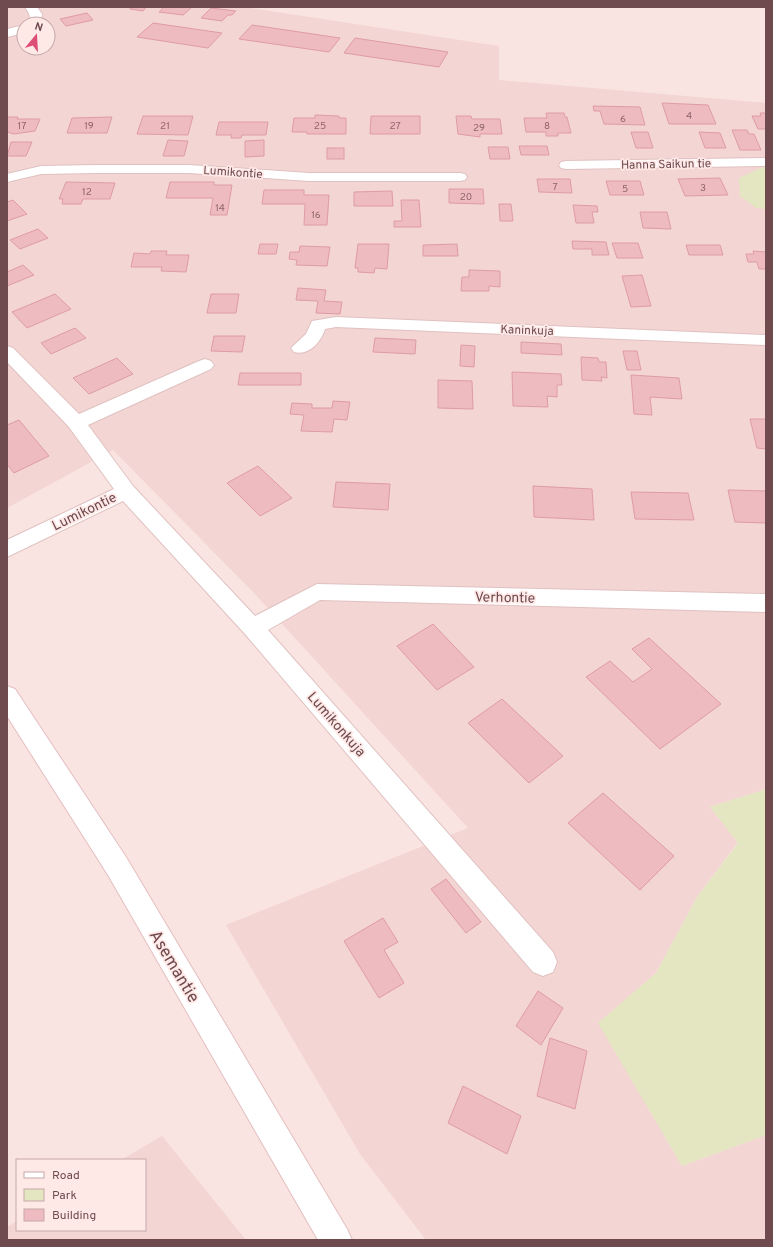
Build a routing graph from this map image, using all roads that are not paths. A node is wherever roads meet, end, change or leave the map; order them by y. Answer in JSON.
{"nodes":[{"id":1,"x":31,"y":7,"type":"edge"},
{"id":2,"x":36,"y":16,"type":"edge"},
{"id":3,"x":766,"y":162,"type":"edge"},
{"id":4,"x":566,"y":165,"type":"dead end"},
{"id":5,"x":7,"y":178,"type":"edge"},
{"id":6,"x":460,"y":178,"type":"dead end"},
{"id":7,"x":766,"y":340,"type":"edge"},
{"id":8,"x":300,"y":348,"type":"dead end"},
{"id":9,"x":7,"y":352,"type":"edge"},
{"id":10,"x":205,"y":365,"type":"dead end"},
{"id":11,"x":76,"y":423,"type":"junction"},
{"id":12,"x":126,"y":491,"type":"junction"},
{"id":13,"x":7,"y":549,"type":"edge"},
{"id":14,"x":766,"y":604,"type":"edge"},
{"id":15,"x":253,"y":628,"type":"junction"},
{"id":16,"x":7,"y":696,"type":"edge"},
{"id":17,"x":543,"y":962,"type":"dead end"},
{"id":18,"x":336,"y":1240,"type":"edge"}],
"edges":[{"from":1,"to":2,"type":"street"},
{"from":3,"to":4,"type":"street","name":"Hanna Saikun tie"},
{"from":5,"to":6,"type":"street","name":"Lumikontie"},
{"from":7,"to":8,"type":"street","name":"Kaninkuja"},
{"from":9,"to":11,"type":"street","name":"Lumikontie"},
{"from":10,"to":11,"type":"street"},
{"from":11,"to":12,"type":"street","name":"Lumikontie"},
{"from":12,"to":13,"type":"street","name":"Lumikontie"},
{"from":12,"to":15,"type":"street","name":"Lumikonkuja"},
{"from":14,"to":15,"type":"street","name":"Verhontie"},
{"from":15,"to":17,"type":"street","name":"Lumikonkuja"},
{"from":16,"to":18,"type":"street","name":"Asemantie"}]}
